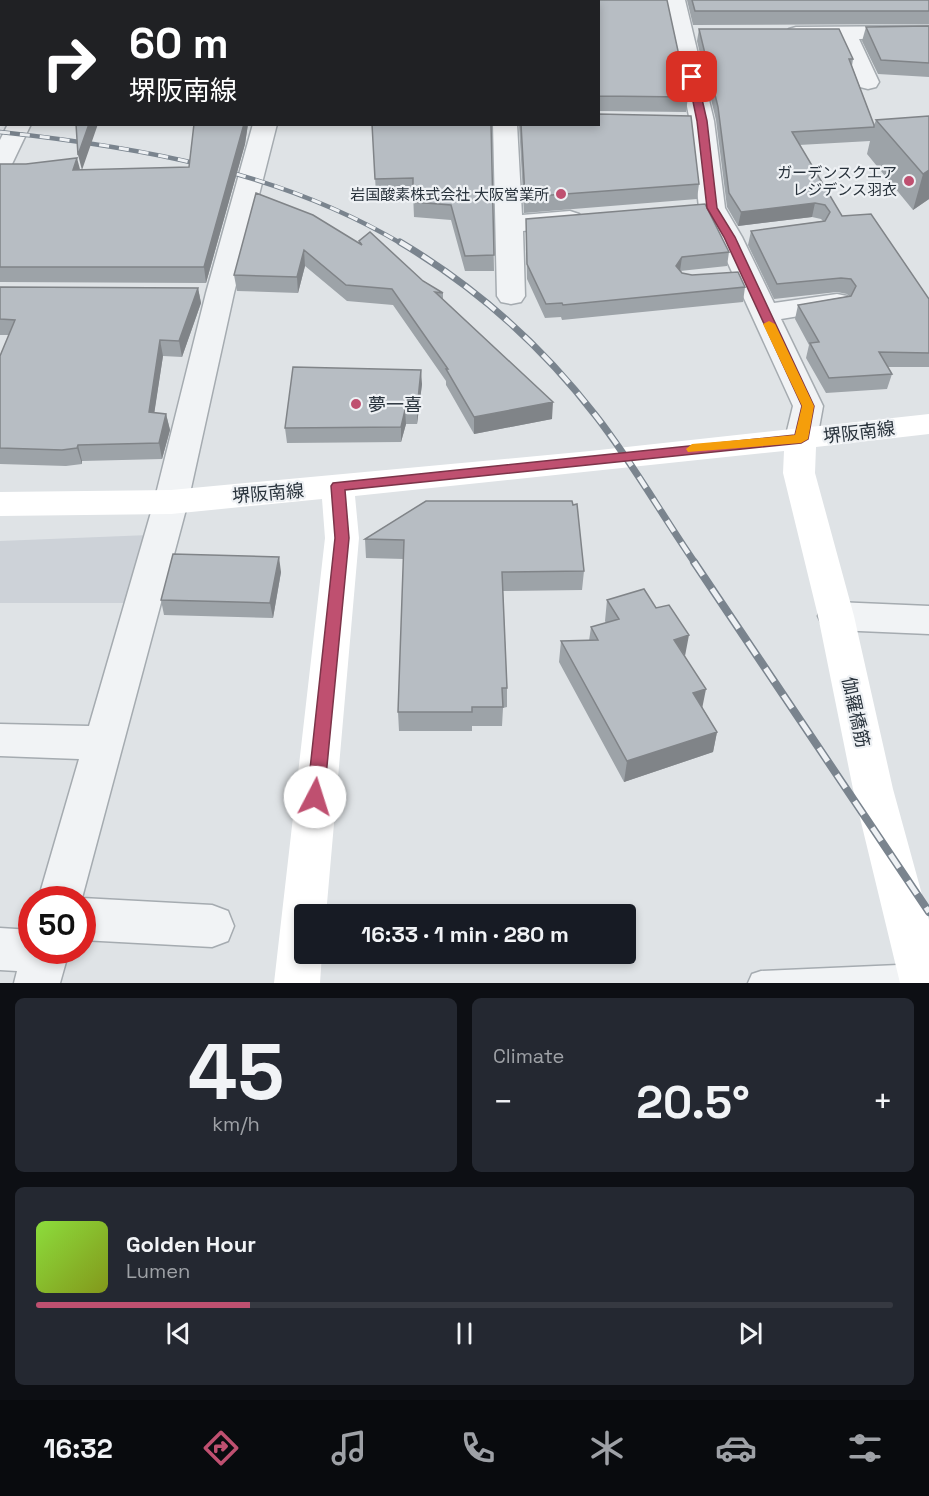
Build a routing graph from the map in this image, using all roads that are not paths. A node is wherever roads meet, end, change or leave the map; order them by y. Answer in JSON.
{"nodes":[{"id":1,"x":675,"y":0,"type":"edge"},
{"id":2,"x":682,"y":33,"type":"junction"},
{"id":3,"x":706,"y":33,"type":"edge"},
{"id":4,"x":776,"y":33,"type":"edge"},
{"id":5,"x":846,"y":33,"type":"junction"},
{"id":6,"x":929,"y":33,"type":"edge"},
{"id":7,"x":868,"y":82,"type":"dead end"},
{"id":8,"x":19,"y":126,"type":"edge"},
{"id":9,"x":264,"y":126,"type":"edge"},
{"id":10,"x":505,"y":126,"type":"edge"},
{"id":11,"x":0,"y":164,"type":"edge"},
{"id":12,"x":590,"y":218,"type":"edge"},
{"id":13,"x":510,"y":224,"type":"junction"},
{"id":14,"x":511,"y":296,"type":"dead end"},
{"id":15,"x":837,"y":302,"type":"edge"},
{"id":16,"x":764,"y":313,"type":"junction"},
{"id":17,"x":929,"y":424,"type":"edge"},
{"id":18,"x":801,"y":439,"type":"junction"},
{"id":19,"x":337,"y":486,"type":"junction"},
{"id":20,"x":171,"y":502,"type":"junction"},
{"id":21,"x":0,"y":504,"type":"edge"},
{"id":22,"x":836,"y":616,"type":"junction"},
{"id":23,"x":929,"y":620,"type":"edge"},
{"id":24,"x":0,"y":740,"type":"edge"},
{"id":25,"x":104,"y":743,"type":"junction"},
{"id":26,"x":64,"y":886,"type":"edge"},
{"id":27,"x":96,"y":921,"type":"edge"},
{"id":28,"x":212,"y":926,"type":"dead end"},
{"id":29,"x":0,"y":949,"type":"edge"},
{"id":30,"x":18,"y":950,"type":"edge"},
{"id":31,"x":42,"y":964,"type":"edge"},
{"id":32,"x":922,"y":979,"type":"edge"},
{"id":33,"x":37,"y":983,"type":"edge"},
{"id":34,"x":297,"y":983,"type":"edge"},
{"id":35,"x":760,"y":983,"type":"edge"}],
"edges":[{"from":1,"to":2,"type":"street"},
{"from":2,"to":3,"type":"street"},
{"from":2,"to":16,"type":"street"},
{"from":4,"to":5,"type":"street"},
{"from":5,"to":6,"type":"street"},
{"from":5,"to":7,"type":"street"},
{"from":8,"to":11,"type":"street"},
{"from":9,"to":20,"type":"street"},
{"from":10,"to":13,"type":"street"},
{"from":12,"to":13,"type":"street"},
{"from":13,"to":14,"type":"street"},
{"from":15,"to":16,"type":"street"},
{"from":16,"to":18,"type":"street"},
{"from":17,"to":18,"type":"main road","name":"堺阪南線"},
{"from":18,"to":19,"type":"main road","name":"堺阪南線"},
{"from":18,"to":22,"type":"main road","name":"伽羅橋筋"},
{"from":19,"to":20,"type":"main road","name":"堺阪南線"},
{"from":19,"to":34,"type":"main road"},
{"from":20,"to":21,"type":"main road","name":"堺阪南線"},
{"from":20,"to":25,"type":"street"},
{"from":22,"to":23,"type":"street"},
{"from":22,"to":32,"type":"main road","name":"伽羅橋筋"},
{"from":24,"to":25,"type":"street"},
{"from":25,"to":26,"type":"street"},
{"from":27,"to":28,"type":"street"},
{"from":29,"to":30,"type":"street"},
{"from":31,"to":33,"type":"street"},
{"from":32,"to":35,"type":"lane"}]}
